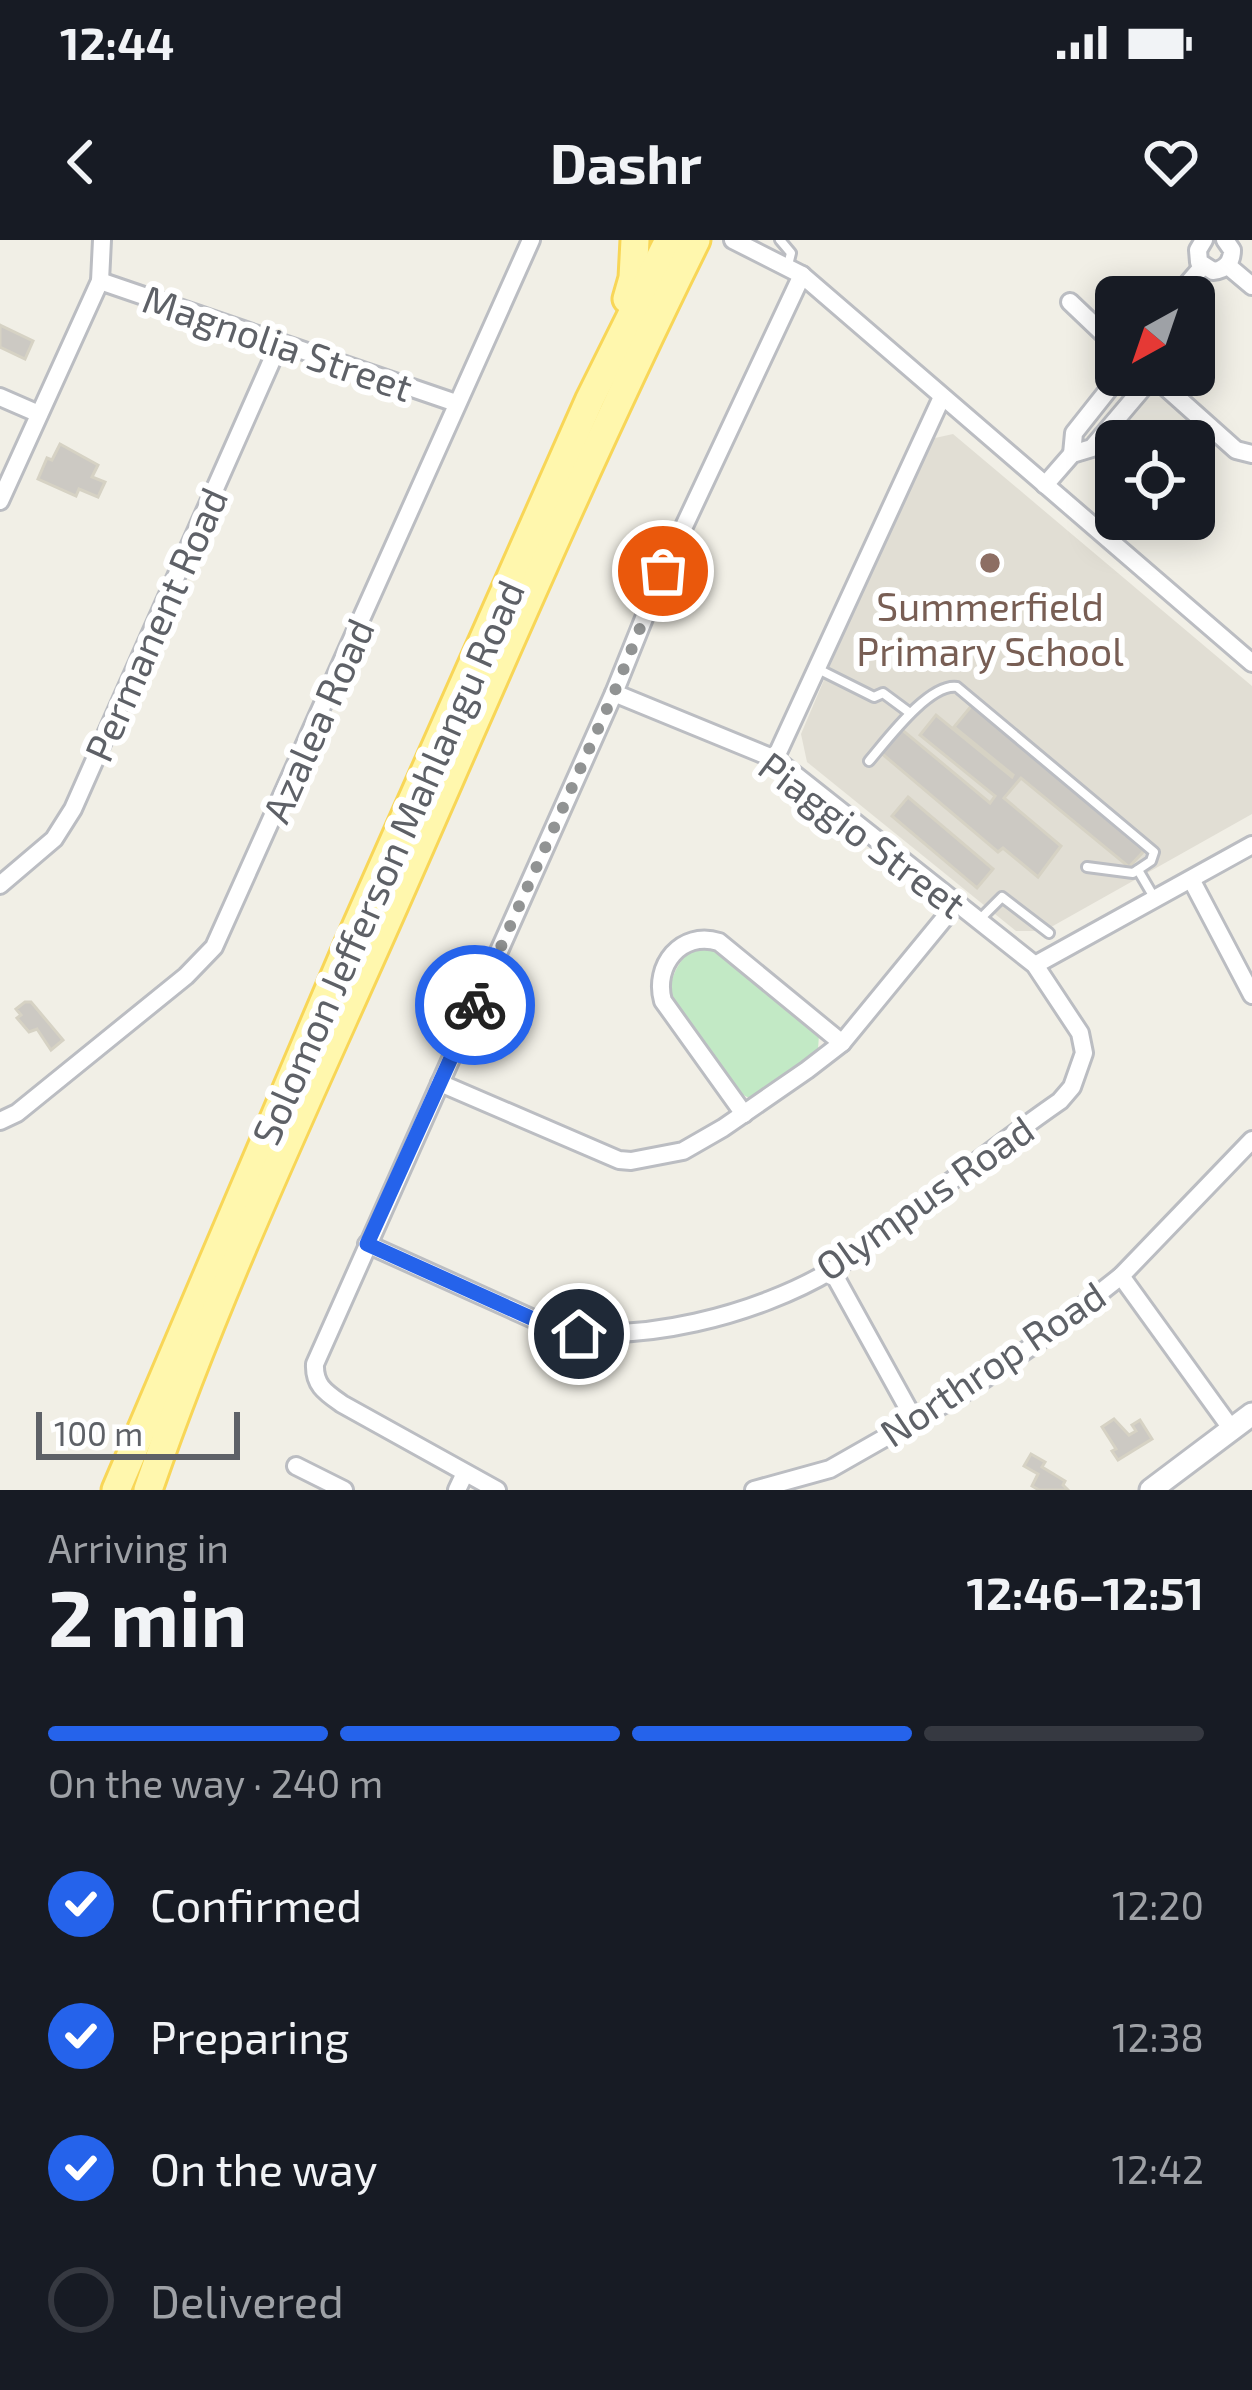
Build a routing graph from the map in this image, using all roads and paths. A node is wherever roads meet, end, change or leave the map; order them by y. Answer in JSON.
{"nodes":[{"id":1,"x":101,"y":240,"type":"edge"},
{"id":2,"x":531,"y":240,"type":"edge"},
{"id":3,"x":635,"y":240,"type":"edge"},
{"id":4,"x":669,"y":240,"type":"edge"},
{"id":5,"x":696,"y":240,"type":"edge"},
{"id":6,"x":733,"y":240,"type":"edge"},
{"id":7,"x":780,"y":240,"type":"edge"},
{"id":8,"x":1204,"y":240,"type":"edge"},
{"id":9,"x":1226,"y":240,"type":"edge"},
{"id":10,"x":1203,"y":266,"type":"junction"},
{"id":11,"x":1228,"y":266,"type":"junction"},
{"id":12,"x":795,"y":271,"type":"junction"},
{"id":13,"x":1194,"y":276,"type":"edge"},
{"id":14,"x":100,"y":280,"type":"junction"},
{"id":15,"x":1252,"y":286,"type":"edge"},
{"id":16,"x":1070,"y":302,"type":"dead end"},
{"id":17,"x":1095,"y":324,"type":"edge"},
{"id":18,"x":280,"y":342,"type":"junction"},
{"id":19,"x":608,"y":361,"type":"junction"},
{"id":20,"x":1103,"y":396,"type":"edge"},
{"id":21,"x":1135,"y":396,"type":"edge"},
{"id":22,"x":1176,"y":396,"type":"edge"},
{"id":23,"x":0,"y":397,"type":"edge"},
{"id":24,"x":941,"y":397,"type":"junction"},
{"id":25,"x":456,"y":403,"type":"junction"},
{"id":26,"x":39,"y":414,"type":"junction"},
{"id":27,"x":1075,"y":450,"type":"junction"},
{"id":28,"x":1252,"y":454,"type":"edge"},
{"id":29,"x":1046,"y":484,"type":"junction"},
{"id":30,"x":0,"y":501,"type":"edge"},
{"id":31,"x":1252,"y":663,"type":"edge"},
{"id":32,"x":816,"y":669,"type":"junction"},
{"id":33,"x":614,"y":693,"type":"junction"},
{"id":34,"x":910,"y":713,"type":"junction"},
{"id":35,"x":775,"y":759,"type":"junction"},
{"id":36,"x":869,"y":760,"type":"dead end"},
{"id":37,"x":1252,"y":845,"type":"edge"},
{"id":38,"x":1087,"y":867,"type":"dead end"},
{"id":39,"x":1138,"y":870,"type":"junction"},
{"id":40,"x":1192,"y":881,"type":"junction"},
{"id":41,"x":0,"y":885,"type":"edge"},
{"id":42,"x":1156,"y":901,"type":"junction"},
{"id":43,"x":956,"y":904,"type":"junction"},
{"id":44,"x":978,"y":921,"type":"junction"},
{"id":45,"x":1049,"y":933,"type":"dead end"},
{"id":46,"x":1035,"y":965,"type":"junction"},
{"id":47,"x":1252,"y":995,"type":"edge"},
{"id":48,"x":842,"y":1043,"type":"junction"},
{"id":49,"x":440,"y":1083,"type":"junction"},
{"id":50,"x":743,"y":1114,"type":"junction"},
{"id":51,"x":0,"y":1121,"type":"edge"},
{"id":52,"x":1252,"y":1140,"type":"edge"},
{"id":53,"x":367,"y":1244,"type":"junction"},
{"id":54,"x":832,"y":1270,"type":"junction"},
{"id":55,"x":1121,"y":1276,"type":"junction"},
{"id":56,"x":1252,"y":1414,"type":"edge"},
{"id":57,"x":915,"y":1421,"type":"junction"},
{"id":58,"x":1233,"y":1431,"type":"junction"},
{"id":59,"x":296,"y":1466,"type":"dead end"},
{"id":60,"x":461,"y":1481,"type":"edge"},
{"id":61,"x":117,"y":1487,"type":"edge"},
{"id":62,"x":148,"y":1490,"type":"edge"},
{"id":63,"x":344,"y":1490,"type":"edge"},
{"id":64,"x":497,"y":1490,"type":"edge"},
{"id":65,"x":754,"y":1490,"type":"edge"},
{"id":66,"x":1151,"y":1490,"type":"edge"}],
"edges":[{"from":1,"to":14,"type":"street"},
{"from":2,"to":25,"type":"street","name":"Azalea Road"},
{"from":3,"to":19,"type":"main road"},
{"from":4,"to":19,"type":"main road","name":"Solomon Jefferson Mahlangu Road"},
{"from":5,"to":62,"type":"main road","name":"Solomon Jefferson Mahlangu Road"},
{"from":6,"to":12,"type":"street"},
{"from":7,"to":12,"type":"lane"},
{"from":8,"to":10,"type":"street"},
{"from":9,"to":11,"type":"street"},
{"from":10,"to":11,"type":"street"},
{"from":10,"to":13,"type":"street"},
{"from":11,"to":15,"type":"street"},
{"from":12,"to":24,"type":"street"},
{"from":12,"to":33,"type":"street"},
{"from":14,"to":18,"type":"street","name":"Magnolia Street"},
{"from":14,"to":26,"type":"street"},
{"from":16,"to":17,"type":"street"},
{"from":18,"to":25,"type":"street","name":"Magnolia Street"},
{"from":18,"to":41,"type":"street","name":"Permanent Road"},
{"from":19,"to":61,"type":"main road","name":"Solomon Jefferson Mahlangu Road"},
{"from":20,"to":27,"type":"street"},
{"from":21,"to":27,"type":"street"},
{"from":22,"to":28,"type":"street"},
{"from":23,"to":26,"type":"street"},
{"from":24,"to":29,"type":"street"},
{"from":24,"to":32,"type":"street"},
{"from":25,"to":51,"type":"street","name":"Azalea Road"},
{"from":26,"to":30,"type":"street"},
{"from":27,"to":29,"type":"street"},
{"from":29,"to":31,"type":"street"},
{"from":32,"to":34,"type":"lane"},
{"from":32,"to":35,"type":"street"},
{"from":33,"to":35,"type":"street","name":"Piaggio Street"},
{"from":33,"to":49,"type":"street"},
{"from":34,"to":36,"type":"lane"},
{"from":34,"to":39,"type":"lane"},
{"from":35,"to":43,"type":"street","name":"Piaggio Street"},
{"from":37,"to":40,"type":"street"},
{"from":38,"to":39,"type":"lane"},
{"from":39,"to":42,"type":"lane"},
{"from":40,"to":42,"type":"street"},
{"from":40,"to":47,"type":"street"},
{"from":42,"to":46,"type":"street"},
{"from":43,"to":44,"type":"street","name":"Piaggio Street"},
{"from":43,"to":48,"type":"street"},
{"from":44,"to":45,"type":"lane"},
{"from":44,"to":46,"type":"street","name":"Piaggio Street"},
{"from":46,"to":54,"type":"street","name":"Olympus Road"},
{"from":48,"to":50,"type":"street"},
{"from":48,"to":50,"type":"street"},
{"from":49,"to":50,"type":"street"},
{"from":49,"to":53,"type":"street"},
{"from":52,"to":55,"type":"street","name":"Northrop Road"},
{"from":53,"to":54,"type":"street","name":"Olympus Road"},
{"from":53,"to":60,"type":"street"},
{"from":54,"to":57,"type":"street"},
{"from":55,"to":57,"type":"street","name":"Northrop Road"},
{"from":55,"to":58,"type":"street"},
{"from":56,"to":58,"type":"street"},
{"from":57,"to":65,"type":"street","name":"Northrop Road"},
{"from":58,"to":66,"type":"street"},
{"from":59,"to":63,"type":"street"},
{"from":60,"to":64,"type":"street"}]}
